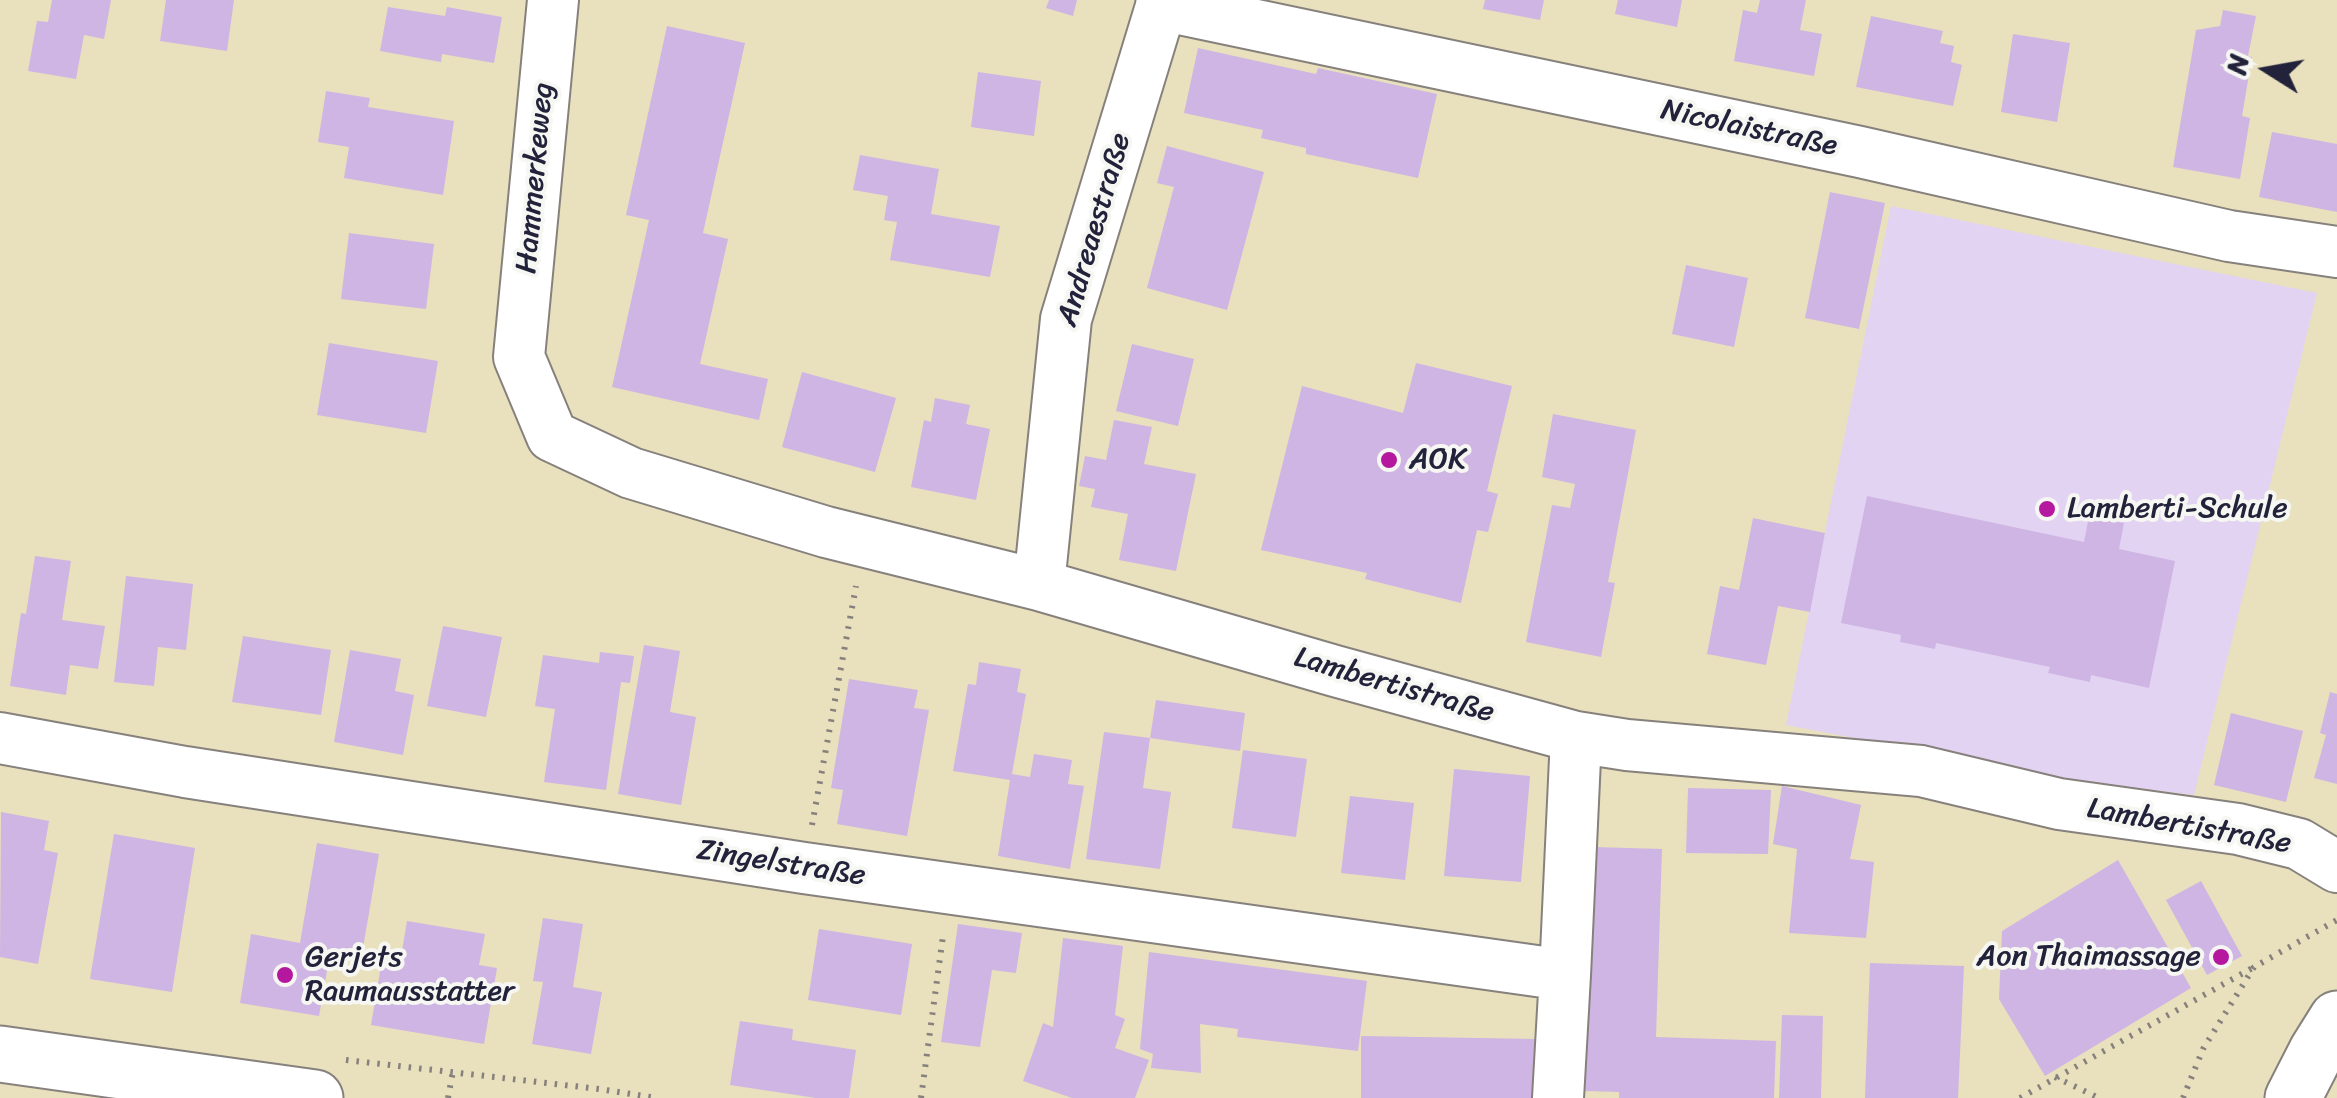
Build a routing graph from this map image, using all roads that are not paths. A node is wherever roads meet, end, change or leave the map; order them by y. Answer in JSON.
{"nodes":[{"id":1,"x":554,"y":0,"type":"edge"},
{"id":2,"x":1162,"y":2,"type":"edge"},
{"id":3,"x":2337,"y":252,"type":"edge"},
{"id":4,"x":519,"y":357,"type":"joint"},
{"id":5,"x":1039,"y":585,"type":"junction"},
{"id":6,"x":1576,"y":736,"type":"junction"},
{"id":7,"x":0,"y":738,"type":"edge"},
{"id":8,"x":2337,"y":867,"type":"edge"},
{"id":9,"x":1565,"y":975,"type":"junction"},
{"id":10,"x":2337,"y":1019,"type":"edge"},
{"id":11,"x":0,"y":1054,"type":"edge"},
{"id":12,"x":315,"y":1098,"type":"edge"},
{"id":13,"x":1558,"y":1098,"type":"edge"},
{"id":14,"x":2293,"y":1098,"type":"edge"}],
"edges":[{"from":1,"to":4,"type":"street","name":"Hammerkeweg"},
{"from":2,"to":3,"type":"street","name":"Nicolaistraße"},
{"from":2,"to":5,"type":"street","name":"Andreaestraße"},
{"from":4,"to":5,"type":"street","name":"Lambertistraße"},
{"from":5,"to":6,"type":"street","name":"Lambertistraße"},
{"from":6,"to":8,"type":"street","name":"Lambertistraße"},
{"from":6,"to":9,"type":"street"},
{"from":7,"to":9,"type":"street","name":"Zingelstraße"},
{"from":9,"to":13,"type":"street"},
{"from":10,"to":14,"type":"main road"},
{"from":11,"to":12,"type":"main road"}]}
